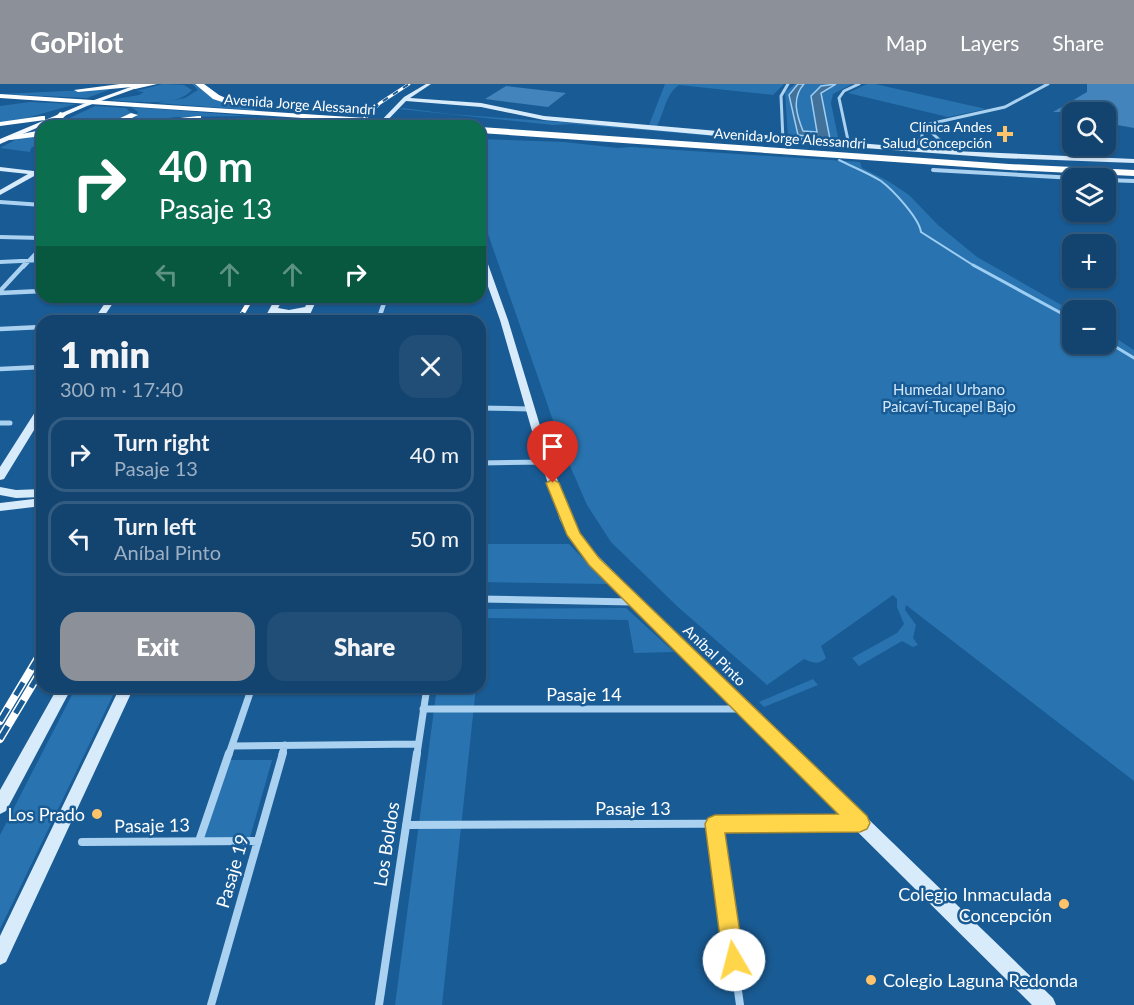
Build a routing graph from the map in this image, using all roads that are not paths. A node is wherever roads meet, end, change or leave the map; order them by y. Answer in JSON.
{"nodes":[{"id":1,"x":146,"y":84,"type":"edge"},
{"id":2,"x":153,"y":84,"type":"edge"},
{"id":3,"x":429,"y":84,"type":"edge"},
{"id":4,"x":788,"y":84,"type":"edge"},
{"id":5,"x":859,"y":84,"type":"edge"},
{"id":6,"x":1048,"y":84,"type":"edge"},
{"id":7,"x":135,"y":86,"type":"edge"},
{"id":8,"x":194,"y":87,"type":"edge"},
{"id":9,"x":0,"y":96,"type":"edge"},
{"id":10,"x":184,"y":97,"type":"dead end"},
{"id":11,"x":413,"y":99,"type":"junction"},
{"id":12,"x":41,"y":100,"type":"junction"},
{"id":13,"x":80,"y":101,"type":"junction"},
{"id":14,"x":101,"y":101,"type":"junction"},
{"id":15,"x":140,"y":104,"type":"junction"},
{"id":16,"x":0,"y":105,"type":"edge"},
{"id":17,"x":119,"y":105,"type":"junction"},
{"id":18,"x":63,"y":114,"type":"junction"},
{"id":19,"x":294,"y":116,"type":"junction"},
{"id":20,"x":38,"y":119,"type":"junction"},
{"id":21,"x":49,"y":120,"type":"edge"},
{"id":22,"x":57,"y":120,"type":"edge"},
{"id":23,"x":126,"y":120,"type":"edge"},
{"id":24,"x":167,"y":120,"type":"edge"},
{"id":25,"x":352,"y":120,"type":"edge"},
{"id":26,"x":385,"y":120,"type":"edge"},
{"id":27,"x":942,"y":122,"type":"junction"},
{"id":28,"x":0,"y":124,"type":"edge"},
{"id":29,"x":36,"y":126,"type":"edge"},
{"id":30,"x":486,"y":129,"type":"edge"},
{"id":31,"x":486,"y":129,"type":"edge"},
{"id":32,"x":0,"y":134,"type":"edge"},
{"id":33,"x":36,"y":134,"type":"edge"},
{"id":34,"x":10,"y":137,"type":"junction"},
{"id":35,"x":783,"y":140,"type":"junction"},
{"id":36,"x":0,"y":142,"type":"edge"},
{"id":37,"x":918,"y":142,"type":"junction"},
{"id":38,"x":849,"y":145,"type":"junction"},
{"id":39,"x":945,"y":145,"type":"junction"},
{"id":40,"x":909,"y":147,"type":"junction"},
{"id":41,"x":954,"y":151,"type":"junction"},
{"id":42,"x":884,"y":155,"type":"junction"},
{"id":43,"x":975,"y":158,"type":"junction"},
{"id":44,"x":1134,"y":161,"type":"edge"},
{"id":45,"x":0,"y":169,"type":"edge"},
{"id":46,"x":933,"y":170,"type":"dead end"},
{"id":47,"x":1134,"y":171,"type":"edge"},
{"id":48,"x":36,"y":174,"type":"edge"},
{"id":49,"x":36,"y":175,"type":"edge"},
{"id":50,"x":1062,"y":177,"type":"edge"},
{"id":51,"x":1116,"y":180,"type":"edge"},
{"id":52,"x":1134,"y":181,"type":"edge"},
{"id":53,"x":0,"y":193,"type":"edge"},
{"id":54,"x":0,"y":202,"type":"edge"},
{"id":55,"x":36,"y":205,"type":"edge"},
{"id":56,"x":0,"y":237,"type":"edge"},
{"id":57,"x":36,"y":238,"type":"edge"},
{"id":58,"x":36,"y":253,"type":"edge"},
{"id":59,"x":36,"y":260,"type":"edge"},
{"id":60,"x":27,"y":261,"type":"junction"},
{"id":61,"x":0,"y":262,"type":"edge"},
{"id":62,"x":486,"y":283,"type":"edge"},
{"id":63,"x":36,"y":291,"type":"edge"},
{"id":64,"x":0,"y":292,"type":"edge"},
{"id":65,"x":277,"y":303,"type":"edge"},
{"id":66,"x":311,"y":303,"type":"edge"},
{"id":67,"x":308,"y":309,"type":"junction"},
{"id":68,"x":273,"y":310,"type":"junction"},
{"id":69,"x":270,"y":315,"type":"edge"},
{"id":70,"x":306,"y":315,"type":"edge"},
{"id":71,"x":36,"y":327,"type":"edge"},
{"id":72,"x":0,"y":329,"type":"edge"},
{"id":73,"x":36,"y":367,"type":"edge"},
{"id":74,"x":0,"y":369,"type":"edge"},
{"id":75,"x":486,"y":408,"type":"edge"},
{"id":76,"x":530,"y":409,"type":"junction"},
{"id":77,"x":36,"y":420,"type":"edge"},
{"id":78,"x":0,"y":423,"type":"edge"},
{"id":79,"x":10,"y":423,"type":"dead end"},
{"id":80,"x":15,"y":453,"type":"junction"},
{"id":81,"x":0,"y":454,"type":"edge"},
{"id":82,"x":546,"y":462,"type":"junction"},
{"id":83,"x":486,"y":463,"type":"edge"},
{"id":84,"x":0,"y":476,"type":"edge"},
{"id":85,"x":0,"y":491,"type":"edge"},
{"id":86,"x":36,"y":493,"type":"edge"},
{"id":87,"x":36,"y":503,"type":"edge"},
{"id":88,"x":0,"y":507,"type":"edge"},
{"id":89,"x":486,"y":598,"type":"edge"},
{"id":90,"x":635,"y":602,"type":"junction"},
{"id":91,"x":62,"y":693,"type":"edge"},
{"id":92,"x":124,"y":693,"type":"edge"},
{"id":93,"x":250,"y":693,"type":"edge"},
{"id":94,"x":426,"y":693,"type":"edge"},
{"id":95,"x":423,"y":709,"type":"junction"},
{"id":96,"x":744,"y":709,"type":"junction"},
{"id":97,"x":418,"y":744,"type":"junction"},
{"id":98,"x":285,"y":745,"type":"junction"},
{"id":99,"x":232,"y":746,"type":"junction"},
{"id":100,"x":0,"y":806,"type":"edge"},
{"id":101,"x":860,"y":823,"type":"junction"},
{"id":102,"x":715,"y":824,"type":"junction"},
{"id":103,"x":406,"y":825,"type":"junction"},
{"id":104,"x":199,"y":841,"type":"junction"},
{"id":105,"x":258,"y":841,"type":"junction"},
{"id":106,"x":82,"y":842,"type":"dead end"},
{"id":107,"x":0,"y":956,"type":"edge"},
{"id":108,"x":211,"y":1005,"type":"edge"},
{"id":109,"x":379,"y":1005,"type":"edge"},
{"id":110,"x":740,"y":1005,"type":"edge"},
{"id":111,"x":1046,"y":1005,"type":"edge"}],
"edges":[{"from":1,"to":7,"type":"main road"},
{"from":2,"to":7,"type":"highway"},
{"from":3,"to":11,"type":"street"},
{"from":4,"to":35,"type":"street"},
{"from":5,"to":38,"type":"street"},
{"from":6,"to":27,"type":"street"},
{"from":7,"to":9,"type":"highway"},
{"from":7,"to":14,"type":"main road"},
{"from":8,"to":19,"type":"highway"},
{"from":9,"to":12,"type":"highway","name":"Avenida Jorge Alessandri"},
{"from":9,"to":13,"type":"highway","name":"Avenida Jorge Alessandri"},
{"from":10,"to":15,"type":"highway"},
{"from":11,"to":26,"type":"street"},
{"from":11,"to":35,"type":"street"},
{"from":12,"to":13,"type":"highway","name":"Avenida Jorge Alessandri"},
{"from":12,"to":16,"type":"highway"},
{"from":13,"to":14,"type":"highway","name":"Avenida Jorge Alessandri"},
{"from":14,"to":15,"type":"highway","name":"Avenida Jorge Alessandri"},
{"from":14,"to":17,"type":"highway","name":"Avenida Jorge Alessandri"},
{"from":14,"to":18,"type":"main road"},
{"from":14,"to":20,"type":"main road"},
{"from":15,"to":19,"type":"highway","name":"Avenida Jorge Alessandri"},
{"from":17,"to":19,"type":"highway","name":"Avenida Jorge Alessandri"},
{"from":17,"to":23,"type":"highway"},
{"from":18,"to":21,"type":"main road"},
{"from":18,"to":22,"type":"highway"},
{"from":19,"to":24,"type":"highway"},
{"from":19,"to":25,"type":"highway","name":"Avenida Jorge Alessandri"},
{"from":20,"to":28,"type":"highway"},
{"from":20,"to":32,"type":"main road"},
{"from":27,"to":37,"type":"street"},
{"from":27,"to":39,"type":"street"},
{"from":29,"to":34,"type":"main road"},
{"from":30,"to":42,"type":"highway","name":"Avenida Jorge Alessandri"},
{"from":31,"to":47,"type":"highway","name":"Avenida Jorge Alessandri"},
{"from":33,"to":34,"type":"highway"},
{"from":34,"to":36,"type":"main road"},
{"from":35,"to":38,"type":"street"},
{"from":37,"to":39,"type":"street"},
{"from":37,"to":40,"type":"street"},
{"from":38,"to":40,"type":"street"},
{"from":39,"to":41,"type":"street"},
{"from":40,"to":41,"type":"street"},
{"from":40,"to":42,"type":"highway"},
{"from":41,"to":43,"type":"highway"},
{"from":42,"to":43,"type":"highway","name":"Avenida Jorge Alessandri"},
{"from":43,"to":44,"type":"street"},
{"from":43,"to":47,"type":"highway","name":"Avenida Jorge Alessandri"},
{"from":45,"to":48,"type":"street"},
{"from":46,"to":50,"type":"street"},
{"from":49,"to":53,"type":"street"},
{"from":51,"to":52,"type":"street"},
{"from":54,"to":55,"type":"street"},
{"from":56,"to":57,"type":"street"},
{"from":58,"to":60,"type":"street"},
{"from":59,"to":60,"type":"street"},
{"from":60,"to":61,"type":"street"},
{"from":60,"to":64,"type":"street"},
{"from":62,"to":76,"type":"street","name":"Aníbal Pinto"},
{"from":63,"to":64,"type":"street"},
{"from":65,"to":68,"type":"street"},
{"from":66,"to":67,"type":"street"},
{"from":67,"to":68,"type":"street"},
{"from":67,"to":70,"type":"street"},
{"from":68,"to":69,"type":"street"},
{"from":71,"to":72,"type":"street"},
{"from":73,"to":74,"type":"street"},
{"from":75,"to":76,"type":"street"},
{"from":76,"to":82,"type":"street","name":"Aníbal Pinto"},
{"from":77,"to":80,"type":"street"},
{"from":78,"to":79,"type":"street"},
{"from":80,"to":81,"type":"street"},
{"from":80,"to":84,"type":"street"},
{"from":82,"to":83,"type":"street"},
{"from":82,"to":90,"type":"street","name":"Aníbal Pinto"},
{"from":85,"to":86,"type":"street"},
{"from":87,"to":88,"type":"street"},
{"from":89,"to":90,"type":"street"},
{"from":90,"to":96,"type":"street","name":"Aníbal Pinto"},
{"from":91,"to":100,"type":"street"},
{"from":92,"to":107,"type":"street"},
{"from":93,"to":99,"type":"street"},
{"from":94,"to":95,"type":"street","name":"Los Boldos"},
{"from":95,"to":96,"type":"street","name":"Pasaje 14"},
{"from":95,"to":97,"type":"street","name":"Los Boldos"},
{"from":96,"to":101,"type":"street","name":"Aníbal Pinto"},
{"from":97,"to":98,"type":"street"},
{"from":97,"to":103,"type":"street","name":"Los Boldos"},
{"from":98,"to":99,"type":"street"},
{"from":98,"to":105,"type":"street","name":"Pasaje 19"},
{"from":99,"to":104,"type":"street"},
{"from":101,"to":102,"type":"street","name":"Pasaje 13"},
{"from":101,"to":111,"type":"street","name":"Aníbal Pinto"},
{"from":102,"to":103,"type":"street","name":"Pasaje 13"},
{"from":102,"to":110,"type":"street"},
{"from":103,"to":109,"type":"street","name":"Los Boldos"},
{"from":104,"to":105,"type":"street","name":"Pasaje 13"},
{"from":104,"to":106,"type":"street","name":"Pasaje 13"},
{"from":105,"to":108,"type":"street","name":"Pasaje 19"}]}
